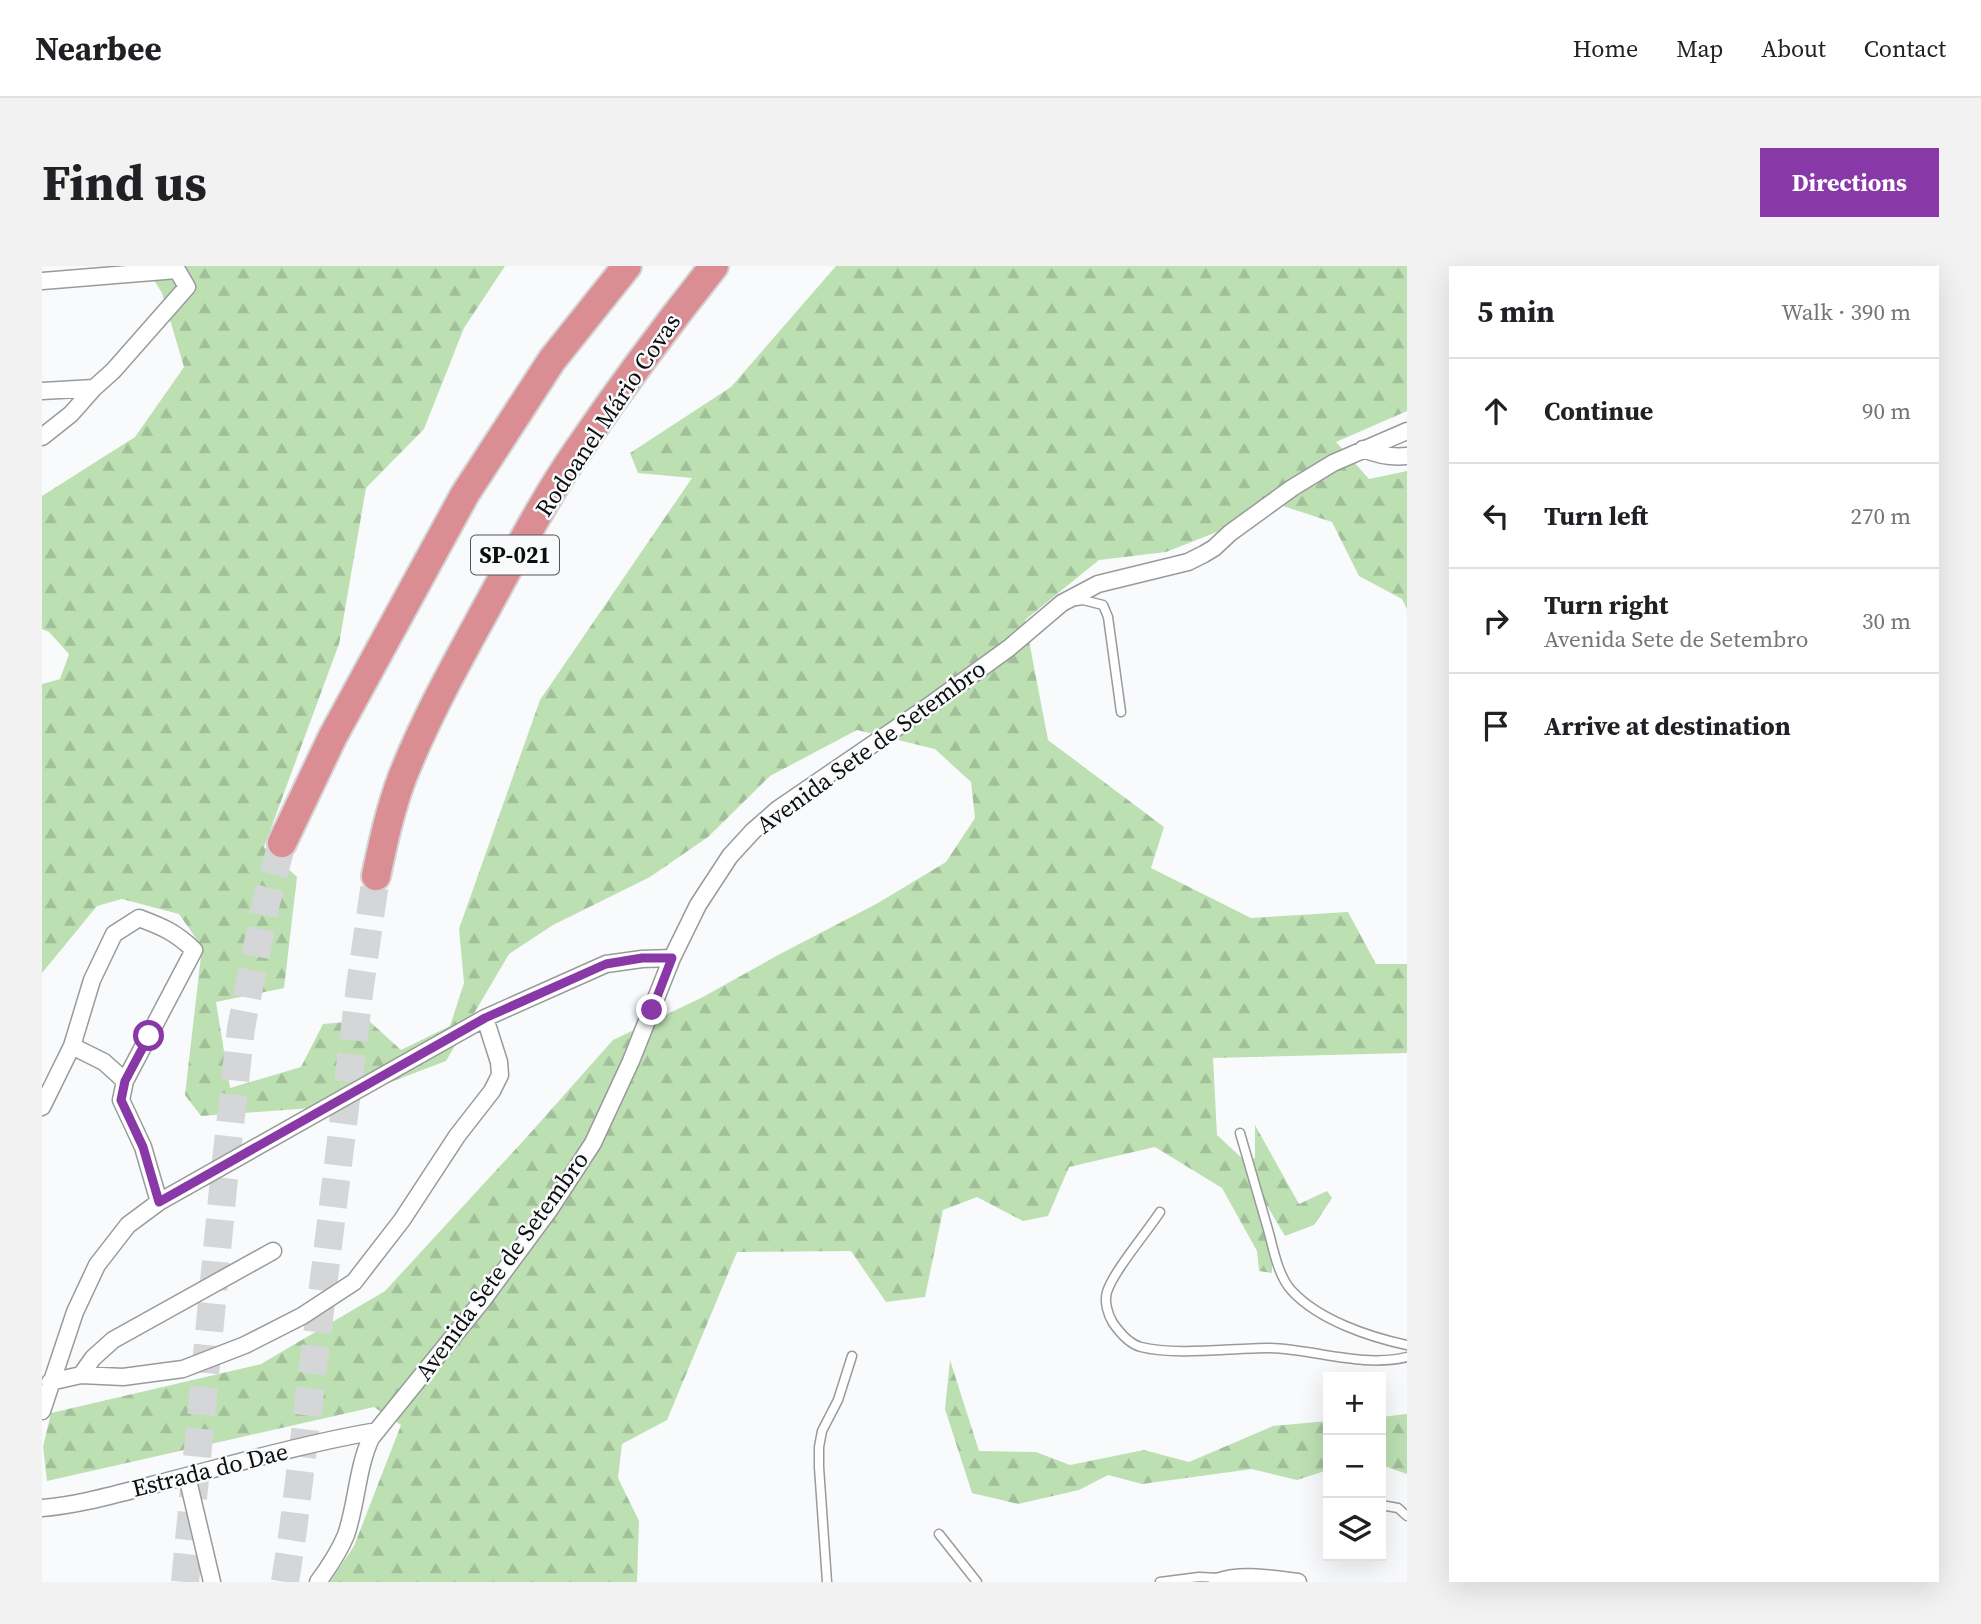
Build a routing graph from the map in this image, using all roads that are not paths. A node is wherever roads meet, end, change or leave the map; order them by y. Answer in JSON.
{"nodes":[{"id":1,"x":627,"y":266,"type":"edge"},
{"id":2,"x":715,"y":266,"type":"edge"},
{"id":3,"x":42,"y":281,"type":"edge"},
{"id":4,"x":94,"y":388,"type":"junction"},
{"id":5,"x":42,"y":391,"type":"edge"},
{"id":6,"x":1407,"y":431,"type":"edge"},
{"id":7,"x":42,"y":437,"type":"edge"},
{"id":8,"x":1363,"y":449,"type":"junction"},
{"id":9,"x":1407,"y":456,"type":"edge"},
{"id":10,"x":1062,"y":603,"type":"junction"},
{"id":11,"x":1121,"y":712,"type":"dead end"},
{"id":12,"x":282,"y":843,"type":"tunnel mouth"},
{"id":13,"x":376,"y":876,"type":"tunnel mouth"},
{"id":14,"x":672,"y":958,"type":"junction"},
{"id":15,"x":485,"y":1018,"type":"junction"},
{"id":16,"x":72,"y":1046,"type":"junction"},
{"id":17,"x":125,"y":1081,"type":"junction"},
{"id":18,"x":42,"y":1107,"type":"edge"},
{"id":19,"x":1240,"y":1133,"type":"dead end"},
{"id":20,"x":159,"y":1202,"type":"junction"},
{"id":21,"x":1160,"y":1212,"type":"dead end"},
{"id":22,"x":272,"y":1251,"type":"dead end"},
{"id":23,"x":1407,"y":1345,"type":"edge"},
{"id":24,"x":852,"y":1356,"type":"dead end"},
{"id":25,"x":1407,"y":1357,"type":"edge"},
{"id":26,"x":80,"y":1374,"type":"junction"},
{"id":27,"x":50,"y":1382,"type":"junction"},
{"id":28,"x":42,"y":1411,"type":"edge"},
{"id":29,"x":377,"y":1431,"type":"junction"},
{"id":30,"x":187,"y":1476,"type":"junction"},
{"id":31,"x":1386,"y":1506,"type":"edge"},
{"id":32,"x":42,"y":1508,"type":"edge"},
{"id":33,"x":1407,"y":1516,"type":"edge"},
{"id":34,"x":939,"y":1534,"type":"dead end"},
{"id":35,"x":322,"y":1576,"type":"edge"},
{"id":36,"x":1222,"y":1580,"type":"edge"},
{"id":37,"x":212,"y":1582,"type":"edge"},
{"id":38,"x":827,"y":1582,"type":"edge"},
{"id":39,"x":977,"y":1582,"type":"edge"},
{"id":40,"x":1160,"y":1582,"type":"edge"},
{"id":41,"x":1296,"y":1582,"type":"edge"}],
"edges":[{"from":1,"to":12,"type":"highway","number":"SP-021"},
{"from":2,"to":13,"type":"highway","name":"Rodoanel Mário Covas","number":"SP-021"},
{"from":3,"to":4,"type":"street"},
{"from":4,"to":5,"type":"street"},
{"from":4,"to":7,"type":"street"},
{"from":6,"to":8,"type":"street","name":"Avenida Sete de Setembro"},
{"from":8,"to":9,"type":"street"},
{"from":8,"to":10,"type":"street","name":"Avenida Sete de Setembro"},
{"from":10,"to":11,"type":"lane"},
{"from":10,"to":14,"type":"street","name":"Avenida Sete de Setembro"},
{"from":14,"to":15,"type":"street"},
{"from":14,"to":29,"type":"street","name":"Avenida Sete de Setembro"},
{"from":15,"to":20,"type":"street"},
{"from":15,"to":26,"type":"street"},
{"from":16,"to":17,"type":"street"},
{"from":16,"to":17,"type":"street"},
{"from":16,"to":18,"type":"street"},
{"from":17,"to":20,"type":"street"},
{"from":19,"to":23,"type":"lane"},
{"from":20,"to":27,"type":"street"},
{"from":21,"to":25,"type":"lane"},
{"from":22,"to":26,"type":"street"},
{"from":24,"to":38,"type":"lane"},
{"from":26,"to":27,"type":"street"},
{"from":27,"to":28,"type":"street"},
{"from":29,"to":30,"type":"street","name":"Estrada do Dae"},
{"from":29,"to":35,"type":"street","name":"Avenida Sete de Setembro"},
{"from":30,"to":32,"type":"street","name":"Estrada do Dae"},
{"from":30,"to":37,"type":"street"},
{"from":31,"to":33,"type":"lane"},
{"from":34,"to":39,"type":"lane"},
{"from":36,"to":40,"type":"lane"},
{"from":36,"to":41,"type":"street"}]}
